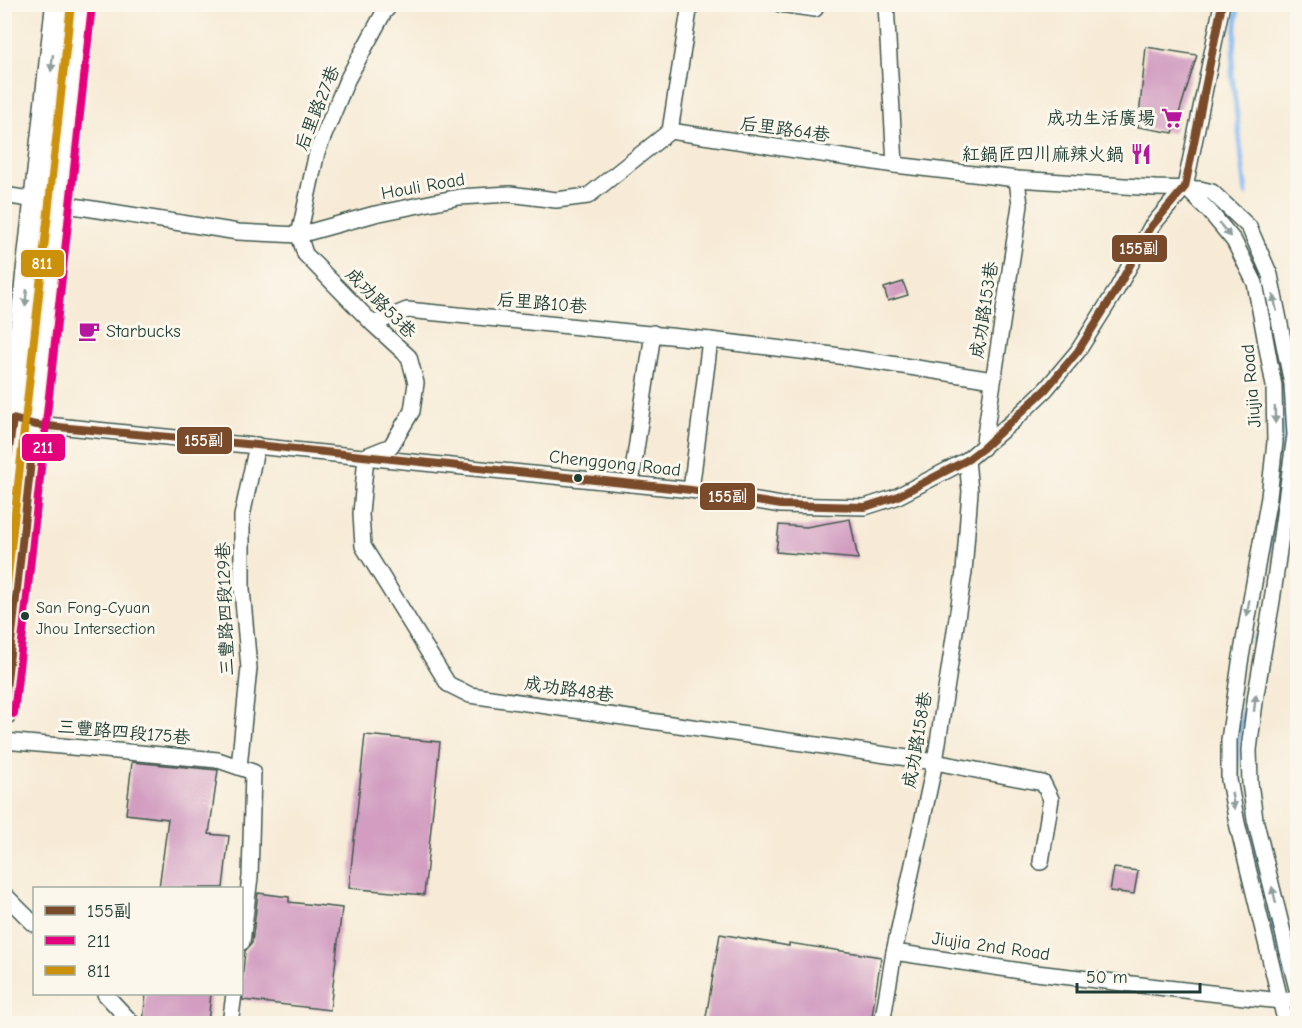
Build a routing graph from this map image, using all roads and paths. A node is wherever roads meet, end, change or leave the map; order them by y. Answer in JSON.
{"nodes":[{"id":1,"x":58,"y":4,"type":"edge"},
{"id":2,"x":82,"y":4,"type":"edge"},
{"id":3,"x":391,"y":4,"type":"edge"},
{"id":4,"x":690,"y":4,"type":"edge"},
{"id":5,"x":780,"y":4,"type":"edge"},
{"id":6,"x":886,"y":4,"type":"edge"},
{"id":7,"x":1222,"y":4,"type":"edge"},
{"id":8,"x":815,"y":9,"type":"dead end"},
{"id":9,"x":670,"y":131,"type":"junction"},
{"id":10,"x":895,"y":165,"type":"junction"},
{"id":11,"x":1017,"y":179,"type":"junction"},
{"id":12,"x":1185,"y":188,"type":"junction"},
{"id":13,"x":4,"y":195,"type":"edge"},
{"id":14,"x":49,"y":201,"type":"junction"},
{"id":15,"x":299,"y":235,"type":"junction"},
{"id":16,"x":373,"y":324,"type":"junction"},
{"id":17,"x":653,"y":333,"type":"junction"},
{"id":18,"x":710,"y":340,"type":"junction"},
{"id":19,"x":993,"y":380,"type":"junction"},
{"id":20,"x":24,"y":422,"type":"junction"},
{"id":21,"x":257,"y":445,"type":"junction"},
{"id":22,"x":983,"y":448,"type":"junction"},
{"id":23,"x":366,"y":456,"type":"junction"},
{"id":24,"x":967,"y":460,"type":"junction"},
{"id":25,"x":631,"y":484,"type":"junction"},
{"id":26,"x":691,"y":490,"type":"junction"},
{"id":27,"x":4,"y":493,"type":"edge"},
{"id":28,"x":4,"y":713,"type":"edge"},
{"id":29,"x":4,"y":741,"type":"edge"},
{"id":30,"x":935,"y":762,"type":"junction"},
{"id":31,"x":239,"y":767,"type":"junction"},
{"id":32,"x":1041,"y":862,"type":"dead end"},
{"id":33,"x":4,"y":894,"type":"edge"},
{"id":34,"x":33,"y":923,"type":"edge"},
{"id":35,"x":243,"y":934,"type":"edge"},
{"id":36,"x":894,"y":951,"type":"junction"},
{"id":37,"x":1298,"y":993,"type":"edge"},
{"id":38,"x":107,"y":995,"type":"edge"},
{"id":39,"x":234,"y":995,"type":"edge"},
{"id":40,"x":1298,"y":999,"type":"edge"},
{"id":41,"x":1280,"y":1001,"type":"junction"},
{"id":42,"x":133,"y":1023,"type":"edge"},
{"id":43,"x":230,"y":1023,"type":"edge"},
{"id":44,"x":882,"y":1023,"type":"edge"},
{"id":45,"x":1286,"y":1023,"type":"edge"}],
"edges":[{"from":1,"to":14,"type":"main road","one_way":true},
{"from":2,"to":14,"type":"main road"},
{"from":3,"to":15,"type":"street","name":"后里路27巷"},
{"from":4,"to":9,"type":"street"},
{"from":5,"to":8,"type":"street"},
{"from":6,"to":10,"type":"street"},
{"from":7,"to":12,"type":"street","name":"Chenggong Road"},
{"from":9,"to":10,"type":"street","name":"后里路64巷"},
{"from":9,"to":15,"type":"street","name":"Houli Road"},
{"from":10,"to":11,"type":"street","name":"后里路64巷"},
{"from":11,"to":12,"type":"street","name":"后里路64巷"},
{"from":11,"to":19,"type":"street","name":"成功路153巷"},
{"from":12,"to":22,"type":"street","name":"Chenggong Road"},
{"from":37,"to":12,"type":"street","name":"Jiujia Road","one_way":true},
{"from":12,"to":41,"type":"street","name":"Jiujia Road","one_way":true},
{"from":13,"to":14,"type":"street","name":"Houli Road"},
{"from":14,"to":15,"type":"street","name":"Houli Road"},
{"from":14,"to":20,"type":"main road"},
{"from":15,"to":16,"type":"street","name":"成功路53巷"},
{"from":16,"to":17,"type":"street","name":"后里路10巷"},
{"from":16,"to":23,"type":"street","name":"成功路53巷"},
{"from":17,"to":18,"type":"street","name":"后里路10巷"},
{"from":17,"to":25,"type":"street"},
{"from":18,"to":19,"type":"street","name":"后里路10巷"},
{"from":18,"to":26,"type":"street"},
{"from":19,"to":22,"type":"street","name":"成功路153巷"},
{"from":20,"to":21,"type":"street","name":"Chenggong Road"},
{"from":20,"to":27,"type":"main road"},
{"from":20,"to":28,"type":"main road"},
{"from":21,"to":23,"type":"street","name":"Chenggong Road"},
{"from":21,"to":31,"type":"street","name":"三豐路四段129巷"},
{"from":22,"to":24,"type":"street","name":"Chenggong Road"},
{"from":23,"to":25,"type":"street","name":"Chenggong Road"},
{"from":23,"to":30,"type":"street","name":"成功路48巷"},
{"from":24,"to":26,"type":"street","name":"Chenggong Road"},
{"from":24,"to":30,"type":"street","name":"成功路158巷"},
{"from":25,"to":26,"type":"street","name":"Chenggong Road"},
{"from":29,"to":31,"type":"street","name":"三豐路四段175巷"},
{"from":30,"to":32,"type":"street","name":"成功路48巷"},
{"from":30,"to":36,"type":"street","name":"成功路158巷"},
{"from":31,"to":35,"type":"street"},
{"from":33,"to":34,"type":"street"},
{"from":36,"to":41,"type":"street","name":"Jiujia 2nd Road"},
{"from":36,"to":44,"type":"street","name":"成功路158巷"},
{"from":38,"to":42,"type":"street"},
{"from":39,"to":43,"type":"street"},
{"from":40,"to":41,"type":"street","name":"Jiujia 2nd Road"},
{"from":41,"to":45,"type":"street","name":"Jiujia Road"}]}
